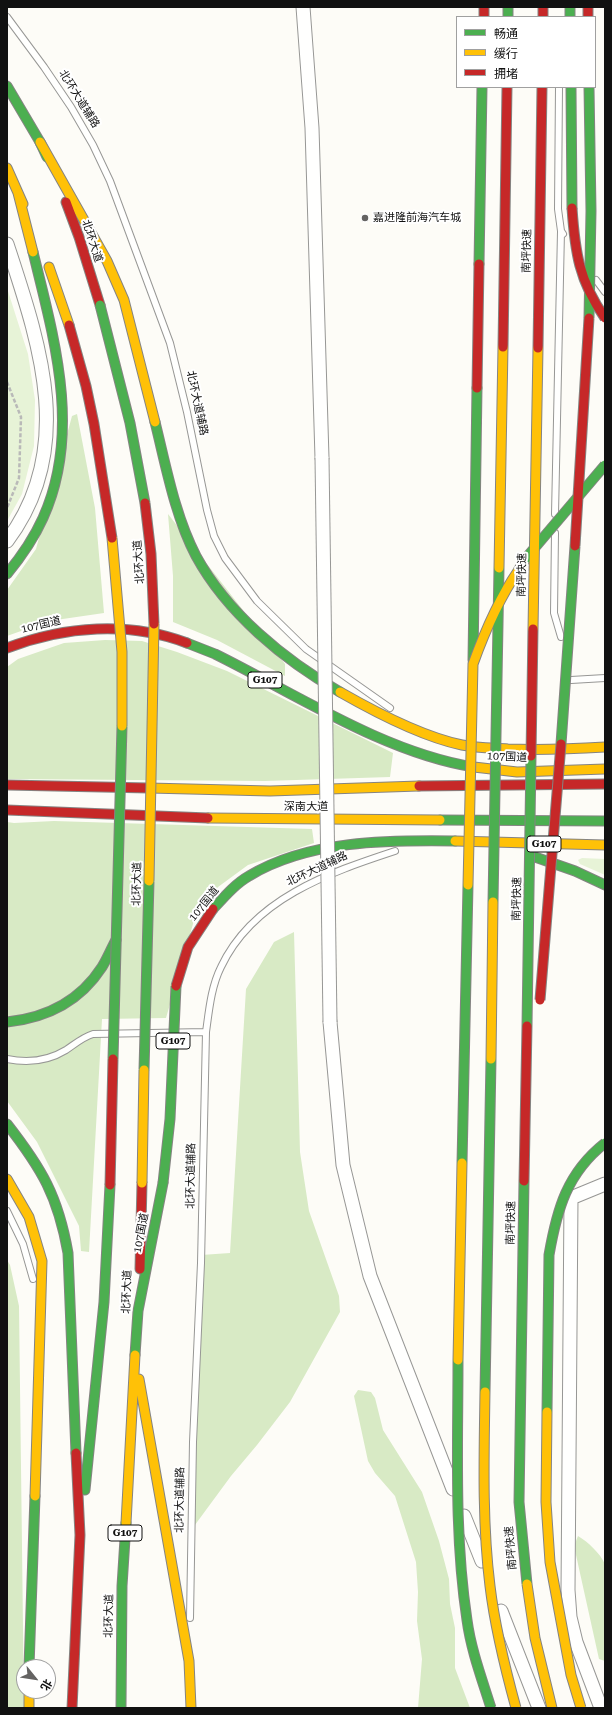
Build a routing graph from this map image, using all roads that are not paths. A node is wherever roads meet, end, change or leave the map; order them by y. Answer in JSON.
{"nodes":[{"id":1,"x":303,"y":7,"type":"edge"},
{"id":2,"x":7,"y":17,"type":"edge"},
{"id":3,"x":7,"y":80,"type":"edge"},
{"id":4,"x":7,"y":86,"type":"edge"},
{"id":5,"x":482,"y":88,"type":"edge"},
{"id":6,"x":507,"y":88,"type":"edge"},
{"id":7,"x":542,"y":88,"type":"edge"},
{"id":8,"x":559,"y":88,"type":"edge"},
{"id":9,"x":571,"y":88,"type":"edge"},
{"id":10,"x":589,"y":88,"type":"edge"},
{"id":11,"x":40,"y":142,"type":"junction"},
{"id":12,"x":7,"y":168,"type":"edge"},
{"id":13,"x":18,"y":193,"type":"junction"},
{"id":14,"x":561,"y":231,"type":"junction"},
{"id":15,"x":7,"y":244,"type":"edge"},
{"id":16,"x":605,"y":292,"type":"edge"},
{"id":17,"x":605,"y":318,"type":"edge"},
{"id":18,"x":605,"y":465,"type":"edge"},
{"id":19,"x":7,"y":541,"type":"edge"},
{"id":20,"x":7,"y":574,"type":"edge"},
{"id":21,"x":7,"y":648,"type":"edge"},
{"id":22,"x":473,"y":664,"type":"junction"},
{"id":23,"x":605,"y":678,"type":"edge"},
{"id":24,"x":569,"y":680,"type":"junction"},
{"id":25,"x":431,"y":735,"type":"junction"},
{"id":26,"x":605,"y":746,"type":"edge"},
{"id":27,"x":567,"y":750,"type":"junction"},
{"id":28,"x":605,"y":769,"type":"edge"},
{"id":29,"x":517,"y":771,"type":"junction"},
{"id":30,"x":605,"y":784,"type":"edge"},
{"id":31,"x":7,"y":785,"type":"edge"},
{"id":32,"x":464,"y":785,"type":"junction"},
{"id":33,"x":7,"y":810,"type":"edge"},
{"id":34,"x":28,"y":811,"type":"junction"},
{"id":35,"x":7,"y":815,"type":"edge"},
{"id":36,"x":605,"y":821,"type":"edge"},
{"id":37,"x":452,"y":841,"type":"junction"},
{"id":38,"x":483,"y":842,"type":"junction"},
{"id":39,"x":605,"y":845,"type":"edge"},
{"id":40,"x":408,"y":848,"type":"dead end"},
{"id":41,"x":401,"y":849,"type":"dead end"},
{"id":42,"x":605,"y":885,"type":"edge"},
{"id":43,"x":116,"y":940,"type":"junction"},
{"id":44,"x":539,"y":1006,"type":"dead end"},
{"id":45,"x":7,"y":1022,"type":"edge"},
{"id":46,"x":206,"y":1032,"type":"junction"},
{"id":47,"x":536,"y":1036,"type":"dead end"},
{"id":48,"x":7,"y":1059,"type":"edge"},
{"id":49,"x":525,"y":1123,"type":"junction"},
{"id":50,"x":7,"y":1124,"type":"edge"},
{"id":51,"x":605,"y":1143,"type":"edge"},
{"id":52,"x":7,"y":1179,"type":"edge"},
{"id":53,"x":605,"y":1184,"type":"edge"},
{"id":54,"x":7,"y":1211,"type":"edge"},
{"id":55,"x":138,"y":1311,"type":"junction"},
{"id":56,"x":40,"y":1338,"type":"junction"},
{"id":57,"x":135,"y":1358,"type":"junction"},
{"id":58,"x":80,"y":1535,"type":"junction"},
{"id":59,"x":491,"y":1584,"type":"junction"},
{"id":60,"x":29,"y":1659,"type":"edge"},
{"id":61,"x":189,"y":1661,"type":"junction"},
{"id":62,"x":72,"y":1708,"type":"edge"},
{"id":63,"x":121,"y":1708,"type":"edge"},
{"id":64,"x":191,"y":1708,"type":"edge"},
{"id":65,"x":491,"y":1708,"type":"edge"},
{"id":66,"x":516,"y":1708,"type":"edge"},
{"id":67,"x":539,"y":1708,"type":"edge"},
{"id":68,"x":552,"y":1708,"type":"edge"},
{"id":69,"x":581,"y":1708,"type":"edge"},
{"id":70,"x":601,"y":1708,"type":"edge"}],
"edges":[{"from":1,"to":59,"type":"street","bridge":true},
{"from":2,"to":25,"type":"lane","name":"北环大道辅路"},
{"from":3,"to":11,"type":"main road"},
{"from":4,"to":11,"type":"main road","name":"北环大道"},
{"from":5,"to":22,"type":"main road"},
{"from":6,"to":59,"type":"main road","name":"南坪快速","bridge":true},
{"from":7,"to":49,"type":"main road","name":"南坪快速","bridge":true},
{"from":8,"to":14,"type":"lane"},
{"from":9,"to":17,"type":"main road","bridge":true},
{"from":10,"to":44,"type":"main road","bridge":true},
{"from":11,"to":25,"type":"main road"},
{"from":11,"to":55,"type":"main road","name":"北环大道","bridge":true},
{"from":12,"to":13,"type":"main road","name":"北环大道"},
{"from":13,"to":20,"type":"main road"},
{"from":13,"to":43,"type":"main road","name":"北环大道","bridge":true},
{"from":14,"to":16,"type":"lane"},
{"from":14,"to":24,"type":"lane"},
{"from":15,"to":19,"type":"street"},
{"from":18,"to":22,"type":"main road","bridge":true},
{"from":21,"to":29,"type":"main road","name":"107国道","number":"G107"},
{"from":22,"to":65,"type":"main road","bridge":true},
{"from":23,"to":24,"type":"lane"},
{"from":24,"to":27,"type":"lane"},
{"from":25,"to":27,"type":"main road"},
{"from":26,"to":27,"type":"main road"},
{"from":28,"to":29,"type":"main road","name":"107国道","number":"G107"},
{"from":29,"to":32,"type":"main road"},
{"from":30,"to":32,"type":"main road","name":"深南大道"},
{"from":31,"to":32,"type":"main road","name":"深南大道"},
{"from":33,"to":34,"type":"main road","name":"深南大道"},
{"from":34,"to":35,"type":"main road"},
{"from":34,"to":36,"type":"main road","name":"深南大道"},
{"from":37,"to":38,"type":"main road","name":"107国道","number":"G107"},
{"from":37,"to":40,"type":"lane"},
{"from":37,"to":55,"type":"main road","name":"107国道","number":"G107","bridge":true},
{"from":38,"to":39,"type":"main road","name":"107国道","number":"G107"},
{"from":38,"to":42,"type":"main road"},
{"from":41,"to":46,"type":"lane","name":"北环大道辅路"},
{"from":43,"to":45,"type":"main road"},
{"from":43,"to":58,"type":"main road","name":"北环大道","bridge":true},
{"from":46,"to":48,"type":"lane"},
{"from":46,"to":61,"type":"lane","name":"北环大道辅路"},
{"from":47,"to":49,"type":"main road","bridge":true},
{"from":49,"to":68,"type":"main road","name":"南坪快速","bridge":true},
{"from":50,"to":58,"type":"main road"},
{"from":51,"to":69,"type":"main road","bridge":true},
{"from":52,"to":56,"type":"main road"},
{"from":53,"to":70,"type":"street"},
{"from":54,"to":56,"type":"lane"},
{"from":55,"to":57,"type":"main road","name":"北环大道","number":"G107"},
{"from":56,"to":60,"type":"main road"},
{"from":57,"to":61,"type":"main road","name":"北环大道辅路"},
{"from":57,"to":63,"type":"main road","name":"北环大道","number":"G107"},
{"from":58,"to":62,"type":"main road","name":"北环大道"},
{"from":59,"to":66,"type":"main road","name":"南坪快速","bridge":true},
{"from":59,"to":67,"type":"street"},
{"from":61,"to":64,"type":"main road","name":"北环大道辅路"}]}
